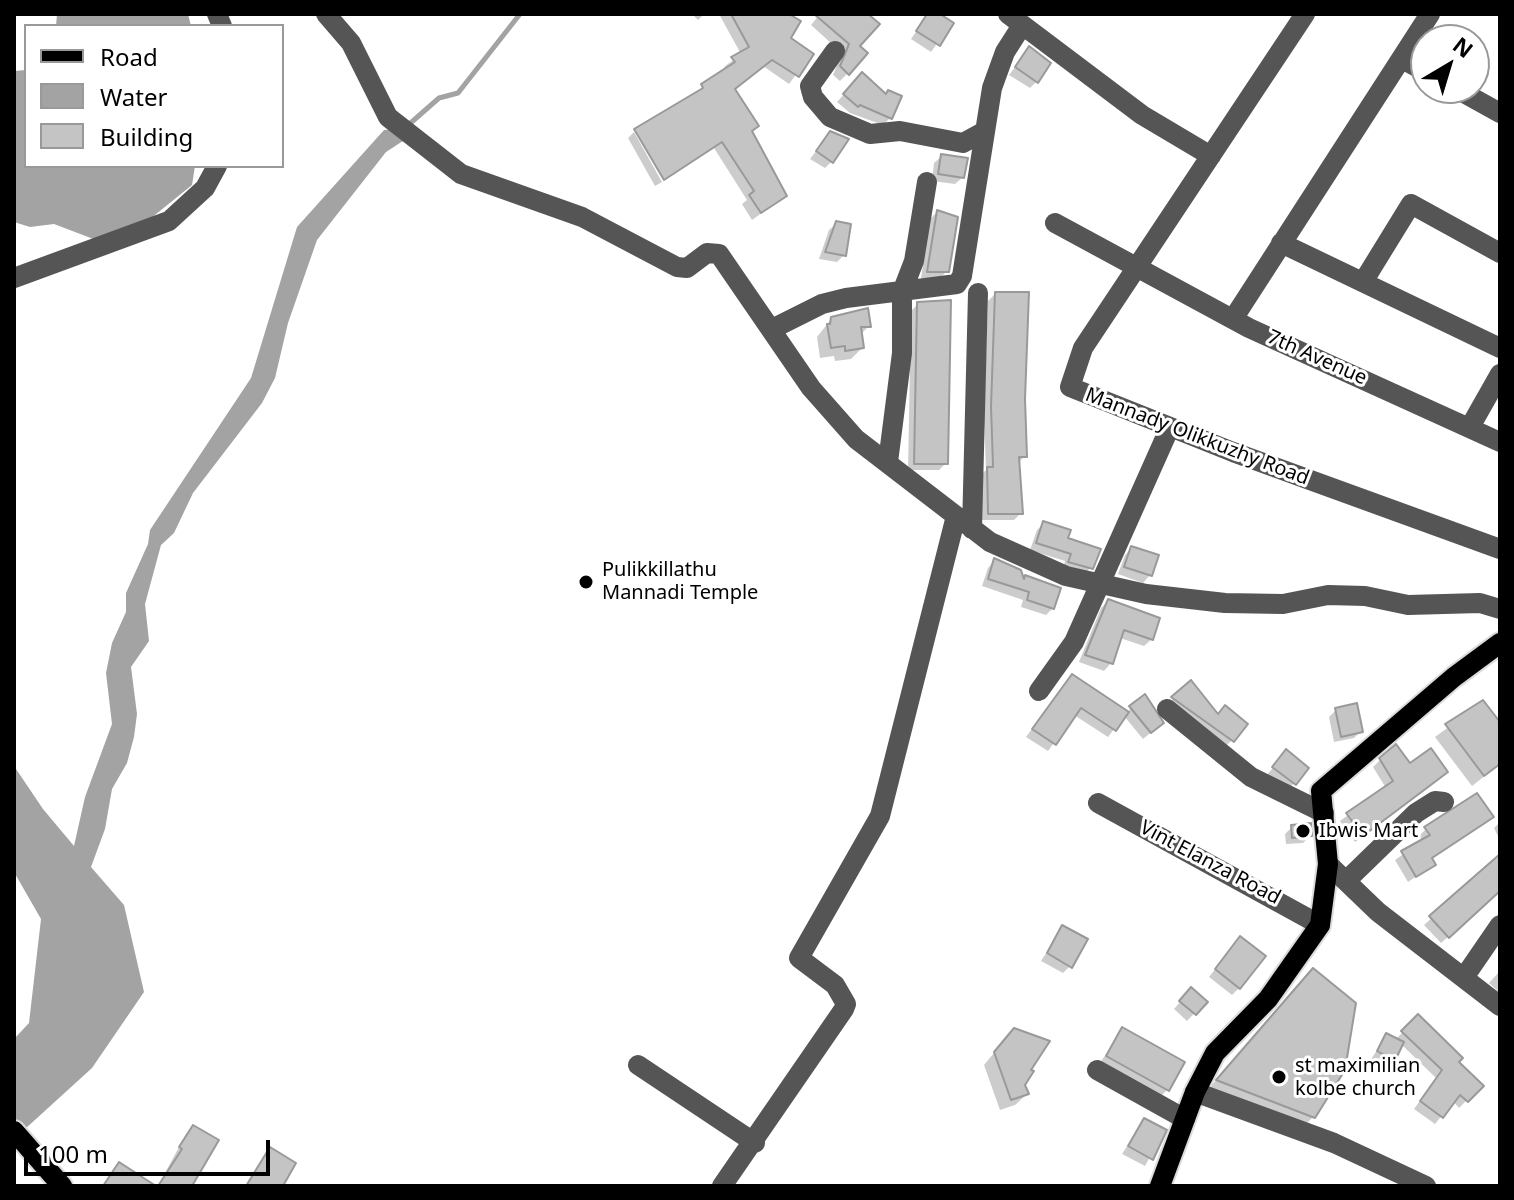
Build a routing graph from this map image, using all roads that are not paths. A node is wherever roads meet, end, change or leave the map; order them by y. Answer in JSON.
{"nodes":[{"id":1,"x":326,"y":14,"type":"edge"},
{"id":2,"x":1305,"y":14,"type":"edge"},
{"id":3,"x":1430,"y":14,"type":"edge"},
{"id":4,"x":1014,"y":20,"type":"edge"},
{"id":5,"x":835,"y":51,"type":"dead end"},
{"id":6,"x":1402,"y":59,"type":"junction"},
{"id":7,"x":1410,"y":63,"type":"edge"},
{"id":8,"x":985,"y":131,"type":"junction"},
{"id":9,"x":1211,"y":156,"type":"junction"},
{"id":10,"x":216,"y":168,"type":"edge"},
{"id":11,"x":927,"y":182,"type":"dead end"},
{"id":12,"x":1055,"y":223,"type":"dead end"},
{"id":13,"x":1281,"y":243,"type":"junction"},
{"id":14,"x":1500,"y":253,"type":"edge"},
{"id":15,"x":1138,"y":265,"type":"junction"},
{"id":16,"x":14,"y":278,"type":"edge"},
{"id":17,"x":1363,"y":282,"type":"junction"},
{"id":18,"x":902,"y":292,"type":"junction"},
{"id":19,"x":978,"y":293,"type":"dead end"},
{"id":20,"x":1233,"y":319,"type":"junction"},
{"id":21,"x":772,"y":329,"type":"junction"},
{"id":22,"x":1500,"y":348,"type":"edge"},
{"id":23,"x":1500,"y":374,"type":"edge"},
{"id":24,"x":1170,"y":427,"type":"junction"},
{"id":25,"x":1470,"y":427,"type":"junction"},
{"id":26,"x":1500,"y":442,"type":"edge"},
{"id":27,"x":888,"y":462,"type":"junction"},
{"id":28,"x":964,"y":523,"type":"junction"},
{"id":29,"x":1500,"y":549,"type":"edge"},
{"id":30,"x":1100,"y":582,"type":"junction"},
{"id":31,"x":1500,"y":609,"type":"edge"},
{"id":32,"x":1500,"y":643,"type":"edge"},
{"id":33,"x":1039,"y":691,"type":"dead end"},
{"id":34,"x":1167,"y":709,"type":"dead end"},
{"id":35,"x":1444,"y":802,"type":"dead end"},
{"id":36,"x":1098,"y":803,"type":"dead end"},
{"id":37,"x":1324,"y":813,"type":"junction"},
{"id":38,"x":1328,"y":864,"type":"junction"},
{"id":39,"x":1347,"y":880,"type":"junction"},
{"id":40,"x":1320,"y":925,"type":"junction"},
{"id":41,"x":1500,"y":925,"type":"edge"},
{"id":42,"x":1465,"y":976,"type":"junction"},
{"id":43,"x":1500,"y":1006,"type":"edge"},
{"id":44,"x":638,"y":1065,"type":"dead end"},
{"id":45,"x":1097,"y":1070,"type":"dead end"},
{"id":46,"x":1195,"y":1092,"type":"junction"},
{"id":47,"x":1185,"y":1119,"type":"junction"},
{"id":48,"x":14,"y":1131,"type":"edge"},
{"id":49,"x":755,"y":1143,"type":"junction"},
{"id":50,"x":62,"y":1186,"type":"edge"},
{"id":51,"x":722,"y":1186,"type":"edge"},
{"id":52,"x":1160,"y":1186,"type":"edge"},
{"id":53,"x":1426,"y":1186,"type":"edge"}],
"edges":[{"from":1,"to":21,"type":"street"},
{"from":2,"to":9,"type":"street"},
{"from":3,"to":6,"type":"street"},
{"from":4,"to":8,"type":"street"},
{"from":4,"to":9,"type":"street"},
{"from":5,"to":8,"type":"street"},
{"from":6,"to":7,"type":"street"},
{"from":6,"to":13,"type":"street"},
{"from":8,"to":18,"type":"street"},
{"from":9,"to":15,"type":"street"},
{"from":10,"to":16,"type":"street"},
{"from":11,"to":18,"type":"street"},
{"from":12,"to":15,"type":"street"},
{"from":13,"to":17,"type":"street"},
{"from":13,"to":20,"type":"street"},
{"from":14,"to":17,"type":"street"},
{"from":15,"to":20,"type":"street","name":"7th Avenue"},
{"from":15,"to":24,"type":"street","name":"Mannady Olikkuzhy Road"},
{"from":17,"to":22,"type":"street"},
{"from":18,"to":21,"type":"street"},
{"from":18,"to":27,"type":"street"},
{"from":19,"to":28,"type":"street"},
{"from":20,"to":25,"type":"street","name":"7th Avenue"},
{"from":21,"to":27,"type":"street"},
{"from":23,"to":25,"type":"street"},
{"from":24,"to":29,"type":"street","name":"Mannady Olikkuzhy Road"},
{"from":24,"to":30,"type":"street"},
{"from":25,"to":26,"type":"street","name":"7th Avenue"},
{"from":27,"to":28,"type":"street"},
{"from":28,"to":30,"type":"street"},
{"from":28,"to":49,"type":"street"},
{"from":30,"to":31,"type":"street"},
{"from":30,"to":33,"type":"street"},
{"from":32,"to":37,"type":"main road"},
{"from":34,"to":37,"type":"street"},
{"from":35,"to":39,"type":"street"},
{"from":36,"to":40,"type":"street","name":"Vint Elanza Road"},
{"from":37,"to":38,"type":"main road"},
{"from":38,"to":39,"type":"street"},
{"from":38,"to":40,"type":"main road"},
{"from":39,"to":42,"type":"street"},
{"from":40,"to":46,"type":"main road"},
{"from":41,"to":42,"type":"street"},
{"from":42,"to":43,"type":"street"},
{"from":44,"to":49,"type":"street"},
{"from":45,"to":47,"type":"street"},
{"from":46,"to":47,"type":"main road"},
{"from":46,"to":53,"type":"street"},
{"from":47,"to":52,"type":"main road"},
{"from":48,"to":50,"type":"main road"},
{"from":49,"to":51,"type":"street"}]}
